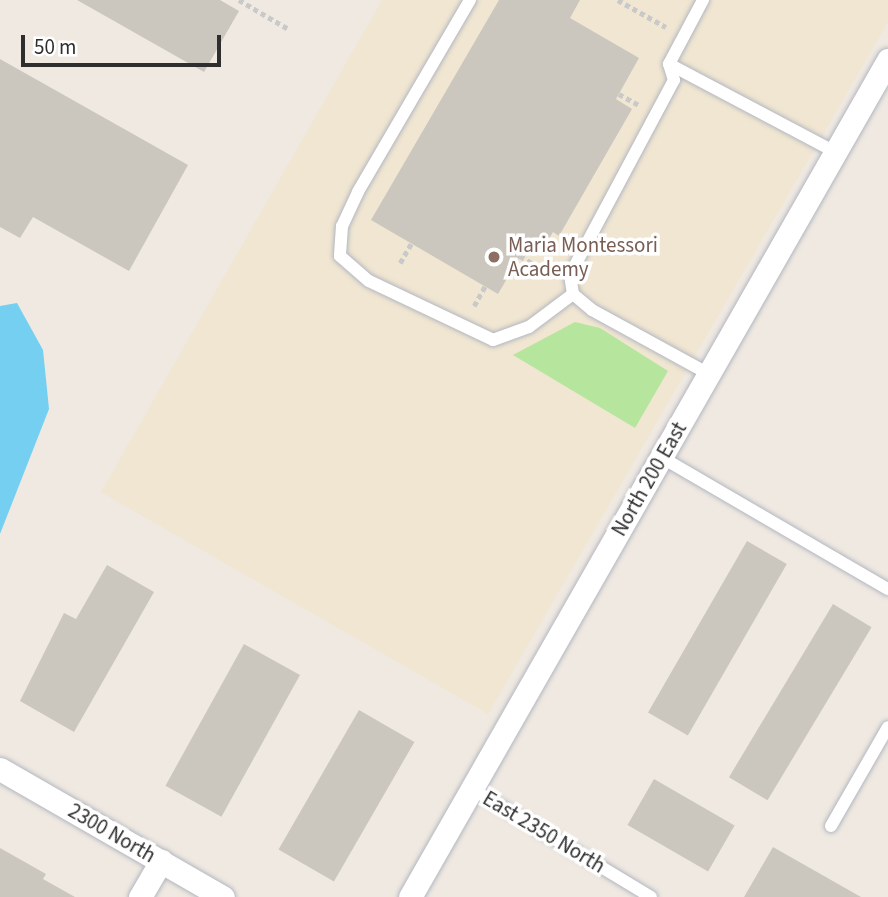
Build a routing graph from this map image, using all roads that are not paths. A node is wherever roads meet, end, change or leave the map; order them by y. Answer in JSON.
{"nodes":[{"id":1,"x":470,"y":0,"type":"edge"},
{"id":2,"x":704,"y":0,"type":"edge"},
{"id":3,"x":888,"y":60,"type":"edge"},
{"id":4,"x":670,"y":64,"type":"junction"},
{"id":5,"x":835,"y":152,"type":"junction"},
{"id":6,"x":573,"y":294,"type":"junction"},
{"id":7,"x":709,"y":374,"type":"junction"},
{"id":8,"x":661,"y":457,"type":"junction"},
{"id":9,"x":888,"y":589,"type":"edge"},
{"id":10,"x":888,"y":727,"type":"edge"},
{"id":11,"x":0,"y":769,"type":"edge"},
{"id":12,"x":472,"y":789,"type":"junction"},
{"id":13,"x":831,"y":826,"type":"dead end"},
{"id":14,"x":161,"y":861,"type":"junction"},
{"id":15,"x":140,"y":897,"type":"edge"},
{"id":16,"x":223,"y":897,"type":"edge"},
{"id":17,"x":410,"y":897,"type":"edge"},
{"id":18,"x":651,"y":897,"type":"edge"}],
"edges":[{"from":1,"to":6,"type":"lane"},
{"from":2,"to":4,"type":"lane"},
{"from":3,"to":5,"type":"street","name":"North 200 East"},
{"from":4,"to":5,"type":"lane"},
{"from":4,"to":6,"type":"lane"},
{"from":5,"to":7,"type":"street","name":"North 200 East"},
{"from":6,"to":7,"type":"lane"},
{"from":7,"to":8,"type":"street","name":"North 200 East"},
{"from":8,"to":9,"type":"lane"},
{"from":8,"to":12,"type":"street","name":"North 200 East"},
{"from":10,"to":13,"type":"lane"},
{"from":11,"to":14,"type":"street","name":"2300 North"},
{"from":12,"to":17,"type":"street","name":"North 200 East"},
{"from":12,"to":18,"type":"lane","name":"East 2350 North"},
{"from":14,"to":15,"type":"street"},
{"from":14,"to":16,"type":"street","name":"2300 North"}]}
